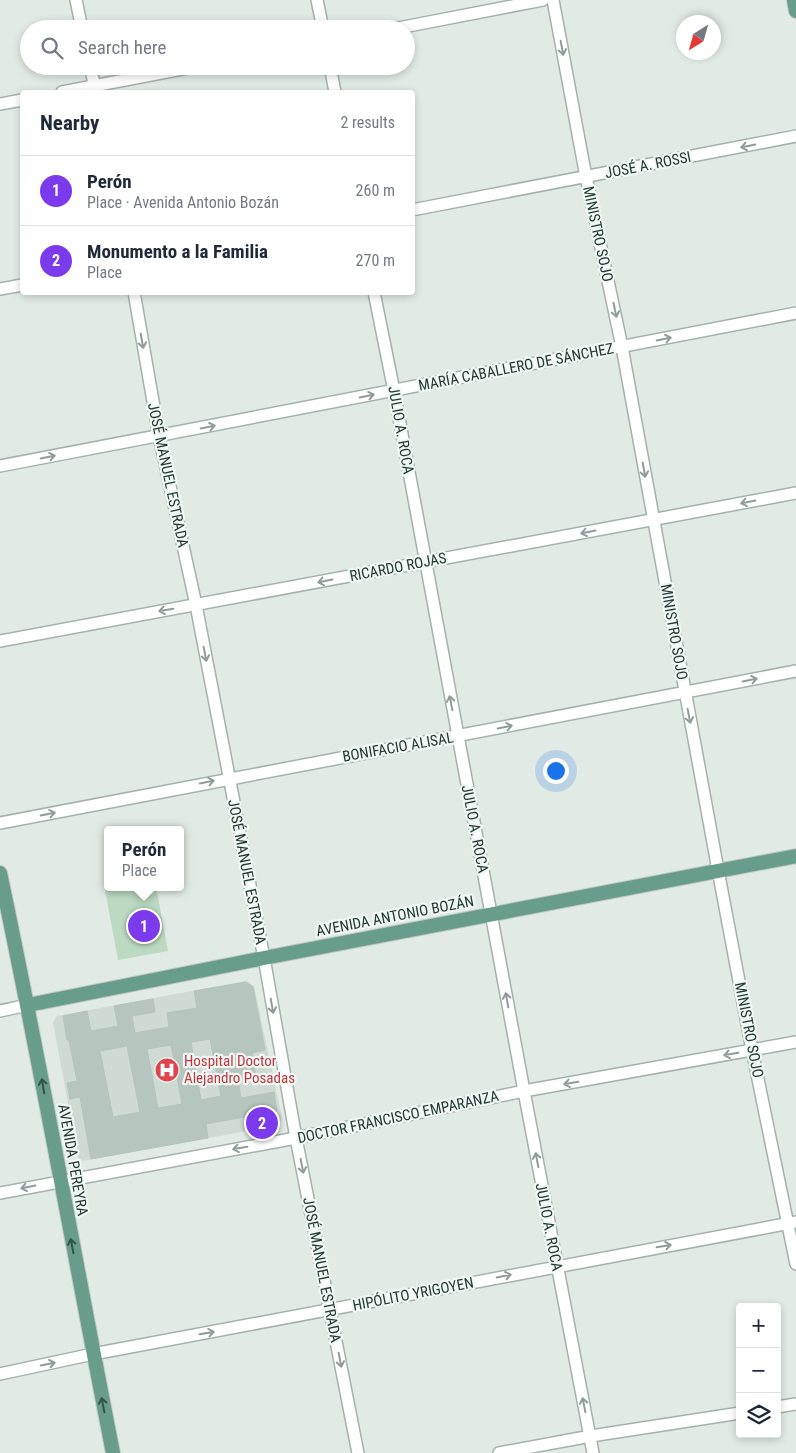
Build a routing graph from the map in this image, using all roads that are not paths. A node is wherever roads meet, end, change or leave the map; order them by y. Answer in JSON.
{"nodes":[{"id":1,"x":76,"y":0,"type":"edge"},
{"id":2,"x":317,"y":0,"type":"edge"},
{"id":3,"x":542,"y":0,"type":"edge"},
{"id":4,"x":553,"y":0,"type":"edge"},
{"id":5,"x":794,"y":0,"type":"edge"},
{"id":6,"x":796,"y":12,"type":"edge"},
{"id":7,"x":80,"y":20,"type":"edge"},
{"id":8,"x":321,"y":20,"type":"edge"},
{"id":9,"x":415,"y":25,"type":"edge"},
{"id":10,"x":92,"y":75,"type":"edge"},
{"id":11,"x":158,"y":75,"type":"edge"},
{"id":12,"x":332,"y":75,"type":"edge"},
{"id":13,"x":95,"y":89,"type":"edge"},
{"id":14,"x":335,"y":90,"type":"edge"},
{"id":15,"x":20,"y":100,"type":"edge"},
{"id":16,"x":0,"y":104,"type":"edge"},
{"id":17,"x":796,"y":136,"type":"edge"},
{"id":18,"x":586,"y":177,"type":"junction"},
{"id":19,"x":415,"y":209,"type":"edge"},
{"id":20,"x":20,"y":285,"type":"edge"},
{"id":21,"x":0,"y":289,"type":"edge"},
{"id":22,"x":135,"y":295,"type":"edge"},
{"id":23,"x":375,"y":295,"type":"edge"},
{"id":24,"x":796,"y":313,"type":"edge"},
{"id":25,"x":622,"y":347,"type":"junction"},
{"id":26,"x":394,"y":391,"type":"junction"},
{"id":27,"x":159,"y":436,"type":"junction"},
{"id":28,"x":0,"y":466,"type":"edge"},
{"id":29,"x":796,"y":492,"type":"edge"},
{"id":30,"x":653,"y":520,"type":"junction"},
{"id":31,"x":425,"y":562,"type":"junction"},
{"id":32,"x":196,"y":605,"type":"junction"},
{"id":33,"x":0,"y":641,"type":"edge"},
{"id":34,"x":796,"y":671,"type":"edge"},
{"id":35,"x":685,"y":693,"type":"junction"},
{"id":36,"x":457,"y":737,"type":"junction"},
{"id":37,"x":229,"y":778,"type":"junction"},
{"id":38,"x":0,"y":823,"type":"edge"},
{"id":39,"x":796,"y":856,"type":"edge"},
{"id":40,"x":718,"y":870,"type":"junction"},
{"id":41,"x":0,"y":873,"type":"edge"},
{"id":42,"x":492,"y":914,"type":"junction"},
{"id":43,"x":264,"y":958,"type":"junction"},
{"id":44,"x":28,"y":1006,"type":"junction"},
{"id":45,"x":0,"y":1011,"type":"edge"},
{"id":46,"x":796,"y":1042,"type":"edge"},
{"id":47,"x":752,"y":1050,"type":"junction"},
{"id":48,"x":524,"y":1092,"type":"junction"},
{"id":49,"x":296,"y":1138,"type":"junction"},
{"id":50,"x":60,"y":1181,"type":"junction"},
{"id":51,"x":0,"y":1193,"type":"edge"},
{"id":52,"x":792,"y":1222,"type":"edge"},
{"id":53,"x":796,"y":1264,"type":"edge"},
{"id":54,"x":557,"y":1266,"type":"junction"},
{"id":55,"x":331,"y":1311,"type":"junction"},
{"id":56,"x":93,"y":1354,"type":"junction"},
{"id":57,"x":0,"y":1374,"type":"edge"},
{"id":58,"x":796,"y":1404,"type":"edge"},
{"id":59,"x":781,"y":1406,"type":"edge"},
{"id":60,"x":736,"y":1414,"type":"edge"},
{"id":61,"x":591,"y":1436,"type":"junction"},
{"id":62,"x":113,"y":1453,"type":"edge"},
{"id":63,"x":358,"y":1453,"type":"edge"},
{"id":64,"x":499,"y":1453,"type":"edge"},
{"id":65,"x":594,"y":1453,"type":"edge"}],
"edges":[{"from":1,"to":7,"type":"street"},
{"from":2,"to":8,"type":"street"},
{"from":3,"to":9,"type":"street"},
{"from":4,"to":18,"type":"street","name":"MINISTRO SOJO","one_way":true},
{"from":5,"to":6,"type":"main road"},
{"from":10,"to":13,"type":"street"},
{"from":11,"to":13,"type":"street"},
{"from":12,"to":14,"type":"street"},
{"from":15,"to":16,"type":"street"},
{"from":17,"to":18,"type":"street","name":"JOSÉ A. ROSSI","one_way":true},
{"from":18,"to":19,"type":"street","name":"JOSÉ A. ROSSI"},
{"from":18,"to":25,"type":"street","name":"MINISTRO SOJO","one_way":true},
{"from":20,"to":21,"type":"street"},
{"from":22,"to":27,"type":"street","name":"JOSÉ MANUEL ESTRADA","one_way":true},
{"from":23,"to":26,"type":"street","name":"JULIO A. ROCA"},
{"from":25,"to":24,"type":"street","name":"MARÍA CABALLERO DE SÁNCHEZ","one_way":true},
{"from":25,"to":26,"type":"street","name":"MARÍA CABALLERO DE SÁNCHEZ"},
{"from":25,"to":30,"type":"street","name":"MINISTRO SOJO","one_way":true},
{"from":27,"to":26,"type":"street","name":"MARÍA CABALLERO DE SÁNCHEZ","one_way":true},
{"from":26,"to":31,"type":"street","name":"JULIO A. ROCA"},
{"from":28,"to":27,"type":"street","name":"MARÍA CABALLERO DE SÁNCHEZ","one_way":true},
{"from":27,"to":32,"type":"street","name":"JOSÉ MANUEL ESTRADA"},
{"from":29,"to":30,"type":"street","name":"RICARDO ROJAS","one_way":true},
{"from":30,"to":31,"type":"street","name":"RICARDO ROJAS","one_way":true},
{"from":30,"to":35,"type":"street","name":"MINISTRO SOJO"},
{"from":31,"to":32,"type":"street","name":"RICARDO ROJAS","one_way":true},
{"from":36,"to":31,"type":"street","name":"JULIO A. ROCA","one_way":true},
{"from":32,"to":33,"type":"street","name":"RICARDO ROJAS","one_way":true},
{"from":32,"to":37,"type":"street","name":"JOSÉ MANUEL ESTRADA","one_way":true},
{"from":35,"to":34,"type":"street","name":"BONIFACIO ALISAL","one_way":true},
{"from":36,"to":35,"type":"street","name":"BONIFACIO ALISAL","one_way":true},
{"from":35,"to":40,"type":"street","name":"MINISTRO SOJO","one_way":true},
{"from":36,"to":37,"type":"street","name":"BONIFACIO ALISAL"},
{"from":36,"to":42,"type":"street","name":"JULIO A. ROCA"},
{"from":38,"to":37,"type":"street","name":"BONIFACIO ALISAL","one_way":true},
{"from":37,"to":43,"type":"street","name":"JOSÉ MANUEL ESTRADA"},
{"from":39,"to":40,"type":"main road","name":"AVENIDA ANTONIO BOZÁN"},
{"from":40,"to":42,"type":"main road","name":"AVENIDA ANTONIO BOZÁN"},
{"from":40,"to":47,"type":"street","name":"MINISTRO SOJO"},
{"from":41,"to":44,"type":"main road","name":"AVENIDA PEREYRA"},
{"from":42,"to":43,"type":"main road","name":"AVENIDA ANTONIO BOZÁN"},
{"from":48,"to":42,"type":"street","name":"JULIO A. ROCA","one_way":true},
{"from":43,"to":44,"type":"main road","name":"AVENIDA ANTONIO BOZÁN"},
{"from":43,"to":49,"type":"street","name":"JOSÉ MANUEL ESTRADA","one_way":true},
{"from":44,"to":45,"type":"street","name":"AVENIDA ANTONIO BOZÁN"},
{"from":50,"to":44,"type":"main road","name":"AVENIDA PEREYRA","one_way":true},
{"from":46,"to":47,"type":"street","name":"DOCTOR FRANCISCO EMPARANZA"},
{"from":47,"to":48,"type":"street","name":"DOCTOR FRANCISCO EMPARANZA","one_way":true},
{"from":47,"to":52,"type":"street","name":"MINISTRO SOJO"},
{"from":48,"to":49,"type":"street","name":"DOCTOR FRANCISCO EMPARANZA"},
{"from":54,"to":48,"type":"street","name":"JULIO A. ROCA","one_way":true},
{"from":49,"to":50,"type":"street","name":"DOCTOR FRANCISCO EMPARANZA","one_way":true},
{"from":49,"to":55,"type":"street","name":"JOSÉ MANUEL ESTRADA","one_way":true},
{"from":50,"to":51,"type":"street","name":"DOCTOR FRANCISCO EMPARANZA","one_way":true},
{"from":56,"to":50,"type":"main road","name":"AVENIDA PEREYRA","one_way":true},
{"from":52,"to":53,"type":"street","name":"MINISTRO SOJO"},
{"from":54,"to":52,"type":"street","name":"HIPÓLITO YRIGOYEN","one_way":true},
{"from":55,"to":54,"type":"street","name":"HIPÓLITO YRIGOYEN","one_way":true},
{"from":61,"to":54,"type":"street","name":"JULIO A. ROCA","one_way":true},
{"from":56,"to":55,"type":"street","name":"HIPÓLITO YRIGOYEN","one_way":true},
{"from":55,"to":63,"type":"street","name":"JOSÉ MANUEL ESTRADA","one_way":true},
{"from":57,"to":56,"type":"street","name":"HIPÓLITO YRIGOYEN","one_way":true},
{"from":62,"to":56,"type":"main road","name":"AVENIDA PEREYRA","one_way":true},
{"from":58,"to":59,"type":"street"},
{"from":60,"to":61,"type":"street"},
{"from":61,"to":64,"type":"street"},
{"from":61,"to":65,"type":"street","name":"JULIO A. ROCA"}]}
